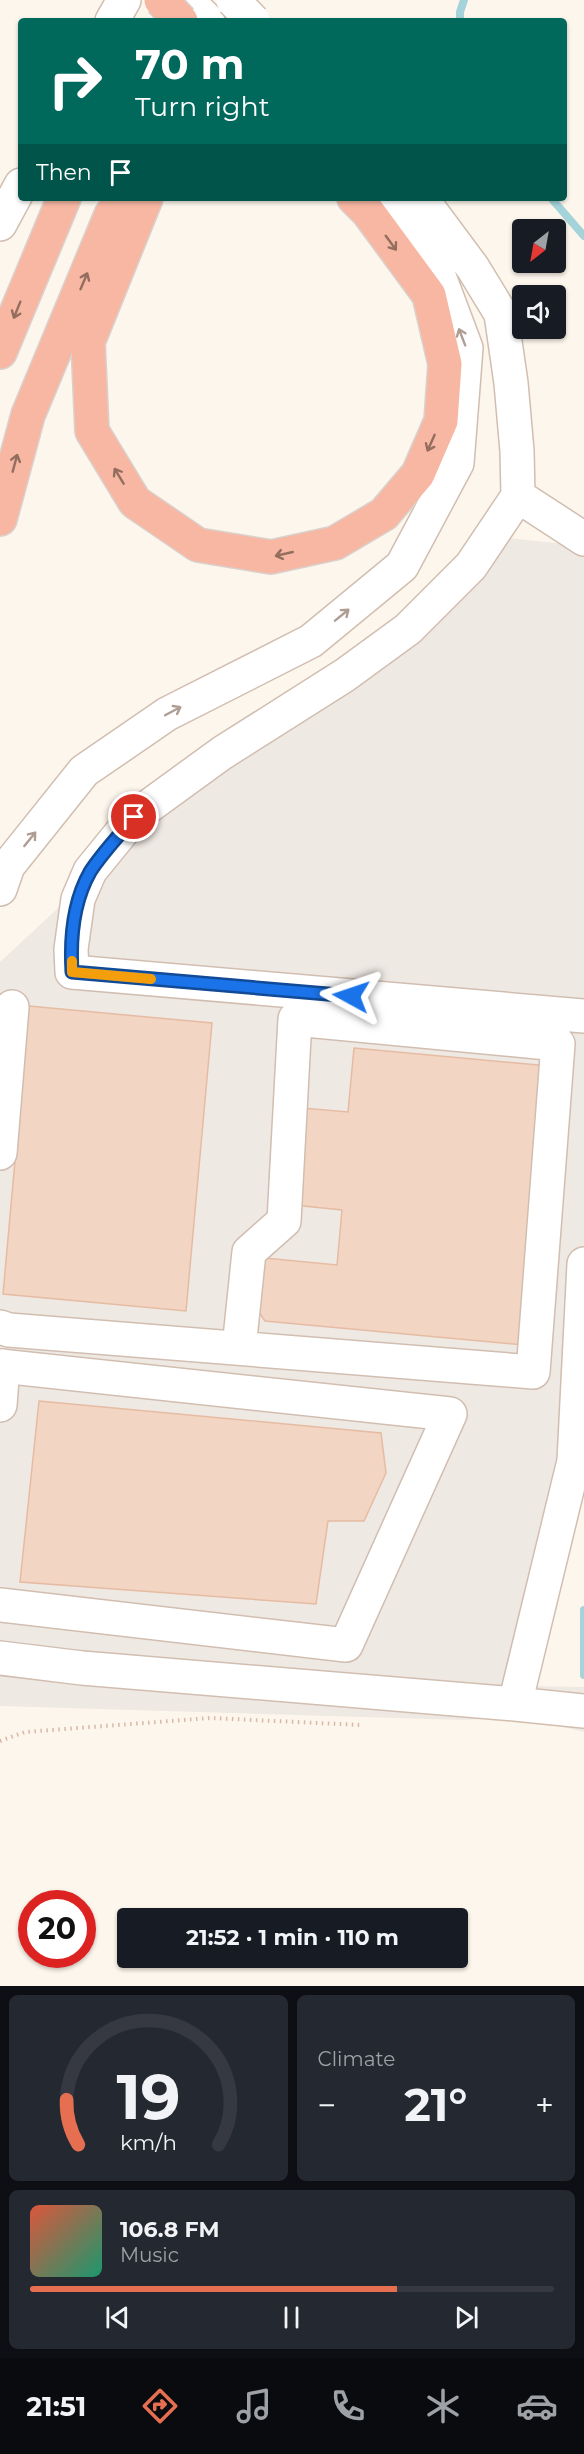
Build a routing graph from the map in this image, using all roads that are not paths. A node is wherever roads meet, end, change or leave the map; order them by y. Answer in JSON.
{"nodes":[{"id":1,"x":124,"y":0,"type":"edge"},
{"id":2,"x":161,"y":0,"type":"edge"},
{"id":3,"x":171,"y":0,"type":"edge"},
{"id":4,"x":187,"y":0,"type":"edge"},
{"id":5,"x":233,"y":0,"type":"edge"},
{"id":6,"x":243,"y":0,"type":"edge"},
{"id":7,"x":114,"y":18,"type":"edge"},
{"id":8,"x":161,"y":18,"type":"edge"},
{"id":9,"x":178,"y":18,"type":"edge"},
{"id":10,"x":205,"y":18,"type":"edge"},
{"id":11,"x":232,"y":18,"type":"edge"},
{"id":12,"x":250,"y":18,"type":"edge"},
{"id":13,"x":18,"y":191,"type":"edge"},
{"id":14,"x":63,"y":201,"type":"edge"},
{"id":15,"x":120,"y":201,"type":"edge"},
{"id":16,"x":145,"y":201,"type":"edge"},
{"id":17,"x":357,"y":201,"type":"edge"},
{"id":18,"x":385,"y":201,"type":"edge"},
{"id":19,"x":423,"y":201,"type":"edge"},
{"id":20,"x":0,"y":224,"type":"edge"},
{"id":21,"x":0,"y":352,"type":"edge"},
{"id":22,"x":518,"y":496,"type":"junction"},
{"id":23,"x":0,"y":519,"type":"edge"},
{"id":24,"x":584,"y":539,"type":"edge"},
{"id":25,"x":0,"y":889,"type":"edge"},
{"id":26,"x":12,"y":1007,"type":"dead end"},
{"id":27,"x":584,"y":1016,"type":"edge"},
{"id":28,"x":0,"y":1153,"type":"edge"},
{"id":29,"x":584,"y":1264,"type":"edge"},
{"id":30,"x":0,"y":1327,"type":"edge"},
{"id":31,"x":239,"y":1348,"type":"junction"},
{"id":32,"x":2,"y":1366,"type":"edge"},
{"id":33,"x":0,"y":1405,"type":"edge"},
{"id":34,"x":0,"y":1605,"type":"edge"},
{"id":35,"x":0,"y":1658,"type":"edge"},
{"id":36,"x":515,"y":1704,"type":"junction"},
{"id":37,"x":584,"y":1711,"type":"edge"}],
"edges":[{"from":1,"to":7,"type":"lane"},
{"from":2,"to":9,"type":"highway","bridge":true},
{"from":3,"to":8,"type":"highway"},
{"from":4,"to":10,"type":"lane"},
{"from":5,"to":12,"type":"lane","bridge":true},
{"from":6,"to":11,"type":"highway"},
{"from":13,"to":20,"type":"lane"},
{"from":14,"to":21,"type":"highway","one_way":true},
{"from":23,"to":15,"type":"highway","one_way":true},
{"from":17,"to":16,"type":"highway","one_way":true},
{"from":25,"to":18,"type":"lane","one_way":true},
{"from":19,"to":22,"type":"lane"},
{"from":22,"to":24,"type":"lane"},
{"from":22,"to":27,"type":"lane"},
{"from":26,"to":28,"type":"lane"},
{"from":29,"to":36,"type":"lane"},
{"from":30,"to":31,"type":"lane"},
{"from":31,"to":31,"type":"lane"},
{"from":32,"to":33,"type":"lane"},
{"from":32,"to":34,"type":"lane"},
{"from":35,"to":36,"type":"lane"},
{"from":36,"to":37,"type":"lane"}]}
